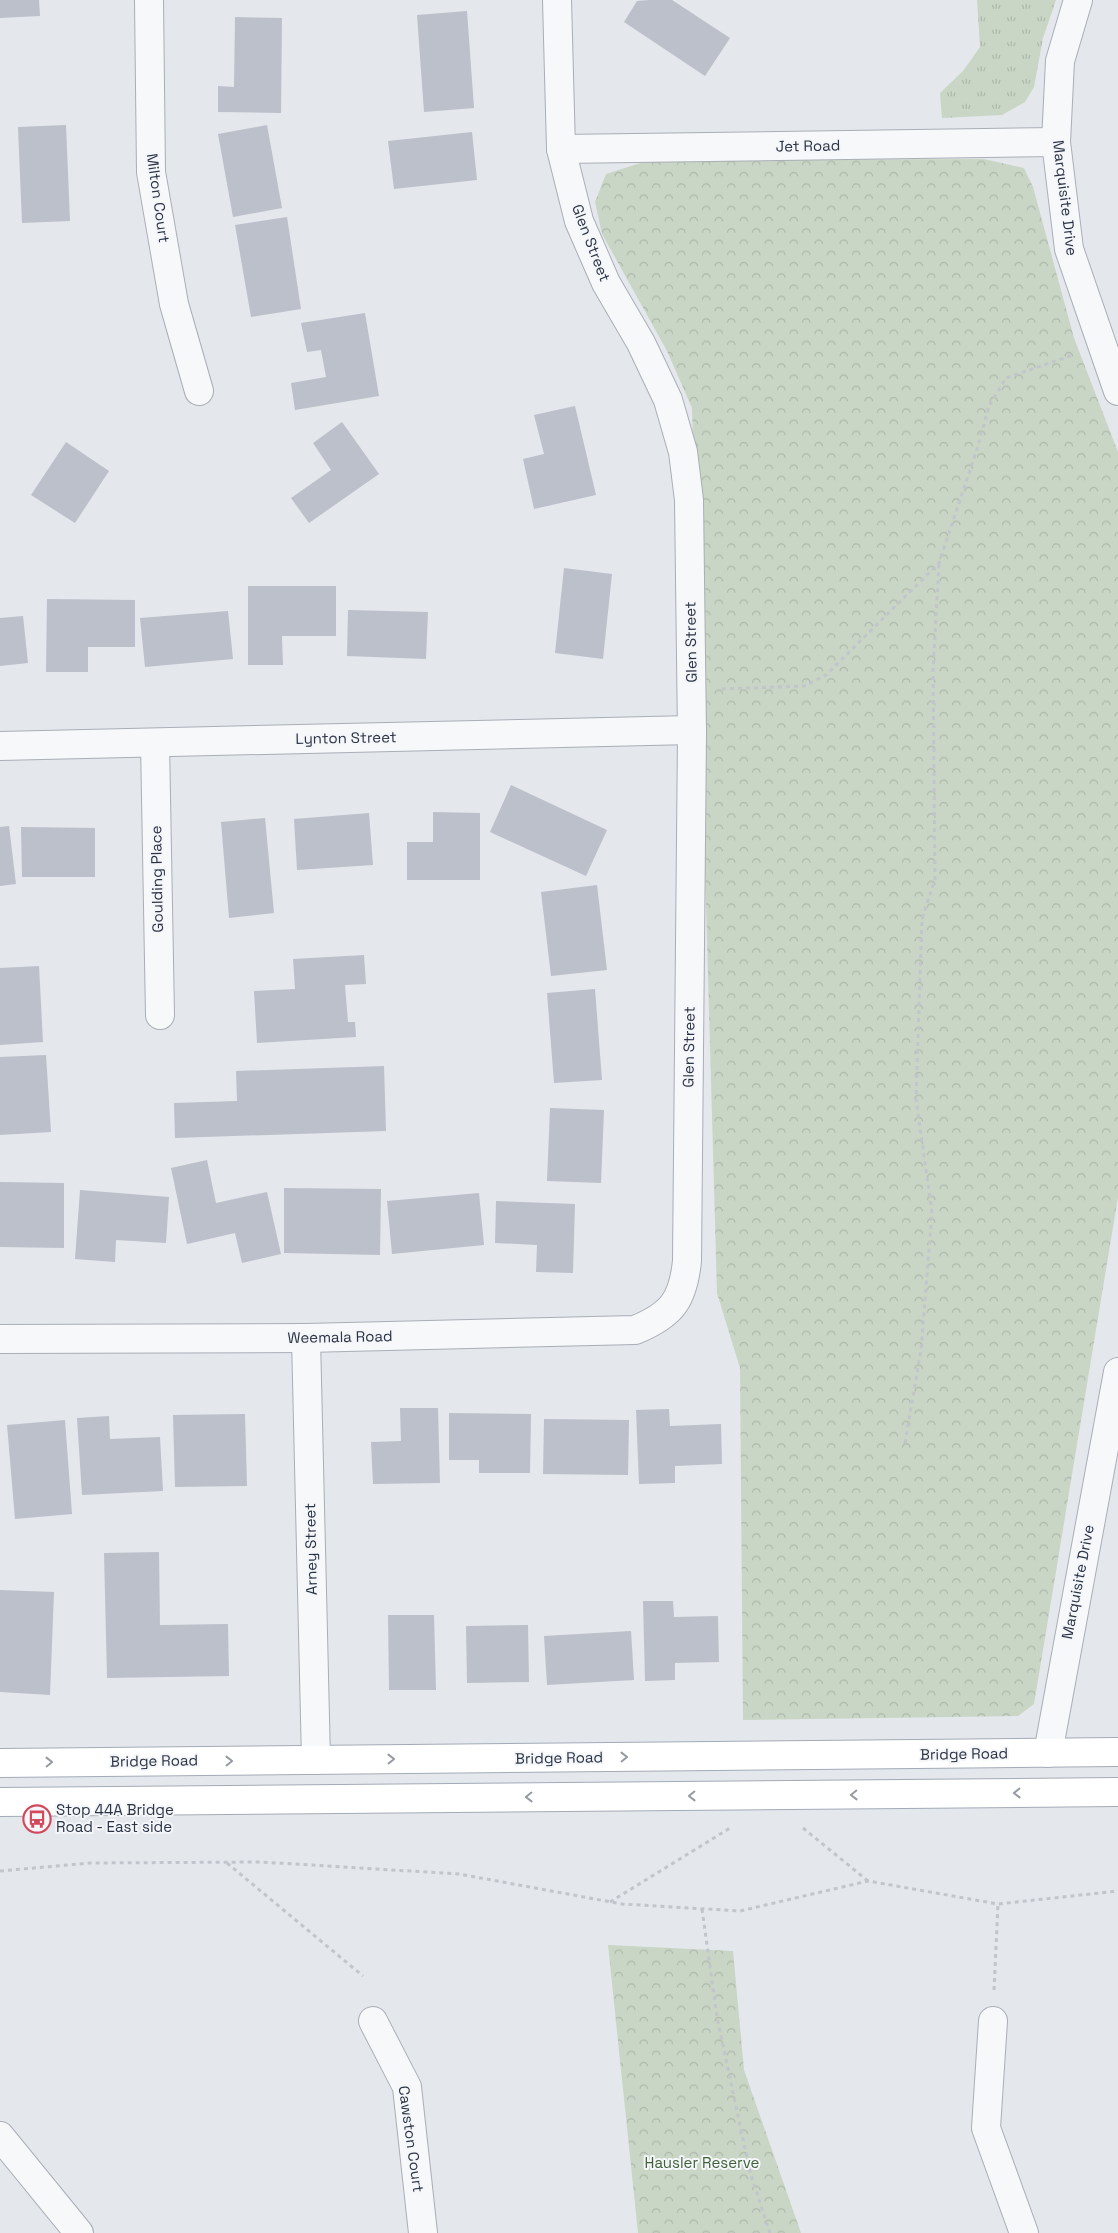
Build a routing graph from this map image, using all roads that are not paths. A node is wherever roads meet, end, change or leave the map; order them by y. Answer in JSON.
{"nodes":[{"id":1,"x":149,"y":0,"type":"edge"},
{"id":2,"x":557,"y":0,"type":"edge"},
{"id":3,"x":1078,"y":0,"type":"edge"},
{"id":4,"x":1056,"y":142,"type":"junction"},
{"id":5,"x":561,"y":149,"type":"junction"},
{"id":6,"x":1115,"y":377,"type":"edge"},
{"id":7,"x":199,"y":391,"type":"dead end"},
{"id":8,"x":692,"y":730,"type":"junction"},
{"id":9,"x":155,"y":743,"type":"junction"},
{"id":10,"x":0,"y":746,"type":"edge"},
{"id":11,"x":160,"y":1015,"type":"dead end"},
{"id":12,"x":672,"y":1308,"type":"joint"},
{"id":13,"x":306,"y":1338,"type":"junction"},
{"id":14,"x":0,"y":1339,"type":"edge"},
{"id":15,"x":1118,"y":1372,"type":"edge"},
{"id":16,"x":1118,"y":1752,"type":"edge"},
{"id":17,"x":1048,"y":1753,"type":"junction"},
{"id":18,"x":316,"y":1760,"type":"junction"},
{"id":19,"x":0,"y":1763,"type":"edge"},
{"id":20,"x":1118,"y":1792,"type":"edge"},
{"id":21,"x":1045,"y":1793,"type":"junction"},
{"id":22,"x":310,"y":1799,"type":"junction"},
{"id":23,"x":0,"y":1802,"type":"edge"},
{"id":24,"x":373,"y":2021,"type":"dead end"},
{"id":25,"x":993,"y":2021,"type":"road end"},
{"id":26,"x":0,"y":2136,"type":"edge"},
{"id":27,"x":79,"y":2233,"type":"edge"},
{"id":28,"x":423,"y":2233,"type":"edge"},
{"id":29,"x":1024,"y":2233,"type":"edge"}],
"edges":[{"from":1,"to":7,"type":"street","name":"Milton Court"},
{"from":2,"to":5,"type":"street","name":"Glen Street"},
{"from":3,"to":4,"type":"street","name":"Marquisite Drive"},
{"from":4,"to":5,"type":"street","name":"Jet Road"},
{"from":4,"to":6,"type":"street","name":"Marquisite Drive"},
{"from":5,"to":8,"type":"street","name":"Glen Street"},
{"from":8,"to":9,"type":"street","name":"Lynton Street"},
{"from":8,"to":12,"type":"street","name":"Glen Street"},
{"from":9,"to":10,"type":"street","name":"Lynton Street"},
{"from":9,"to":11,"type":"street","name":"Goulding Place"},
{"from":12,"to":13,"type":"street","name":"Weemala Road"},
{"from":13,"to":14,"type":"street","name":"Weemala Road"},
{"from":13,"to":18,"type":"street","name":"Arney Street"},
{"from":15,"to":17,"type":"street","name":"Marquisite Drive"},
{"from":16,"to":17,"type":"main road","name":"Bridge Road"},
{"from":18,"to":17,"type":"main road","name":"Bridge Road","one_way":true},
{"from":17,"to":21,"type":"main road","name":"Marquisite Drive"},
{"from":19,"to":18,"type":"main road","name":"Bridge Road","one_way":true},
{"from":18,"to":22,"type":"main road"},
{"from":20,"to":21,"type":"main road"},
{"from":21,"to":22,"type":"main road","one_way":true},
{"from":22,"to":23,"type":"main road"},
{"from":24,"to":28,"type":"street","name":"Cawston Court"},
{"from":25,"to":29,"type":"street"},
{"from":26,"to":27,"type":"street"}]}
